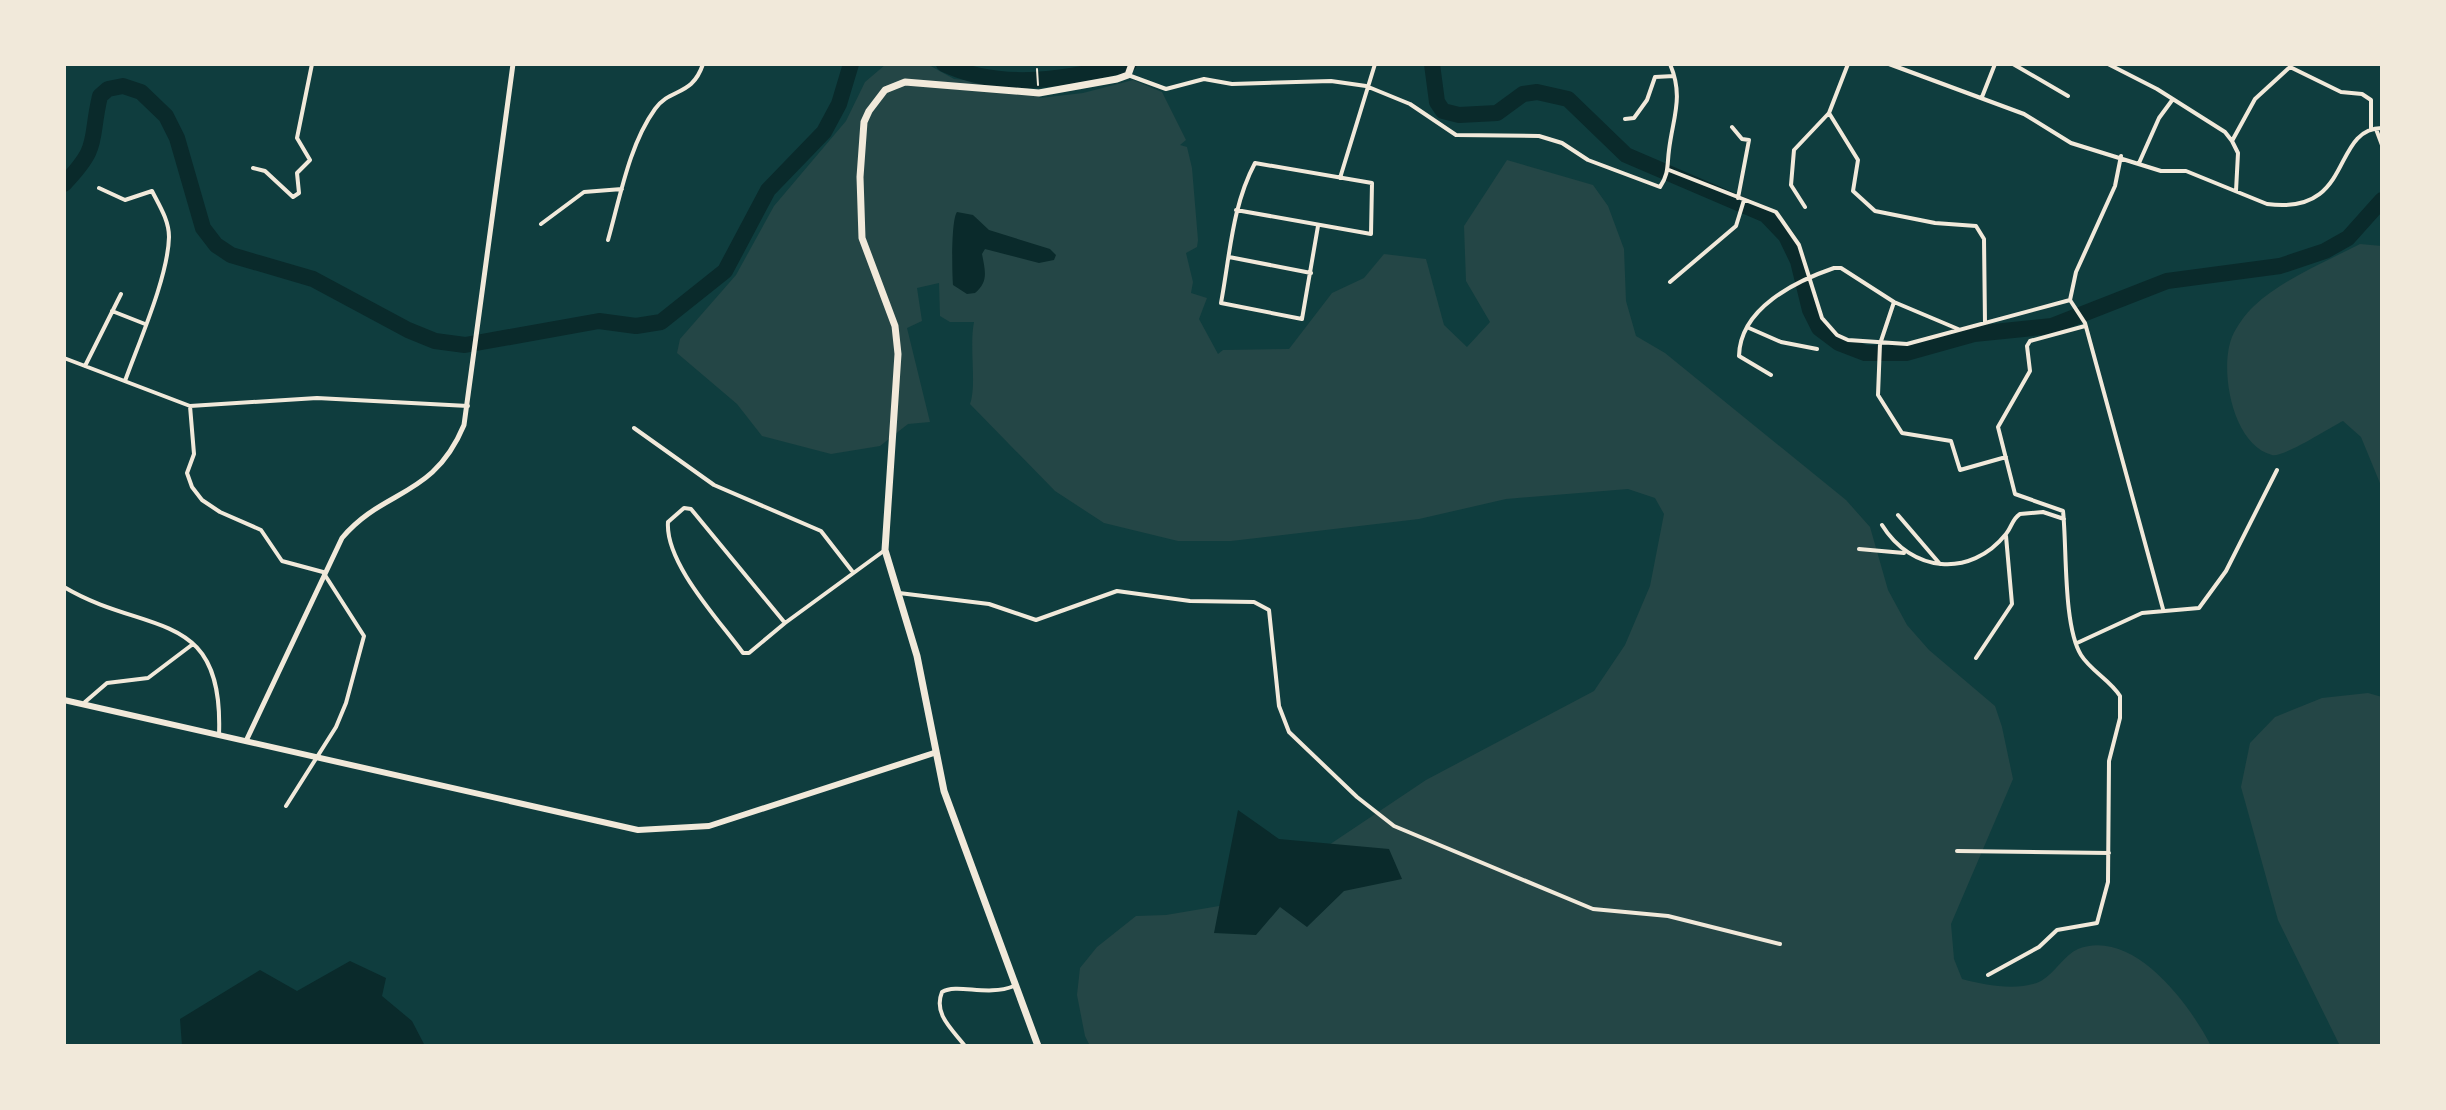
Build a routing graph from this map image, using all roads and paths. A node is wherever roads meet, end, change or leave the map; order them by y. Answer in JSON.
{"nodes":[{"id":1,"x":312,"y":64,"type":"edge"},
{"id":2,"x":513,"y":64,"type":"edge"},
{"id":3,"x":703,"y":64,"type":"edge"},
{"id":4,"x":1375,"y":64,"type":"edge"},
{"id":5,"x":1670,"y":64,"type":"edge"},
{"id":6,"x":1848,"y":64,"type":"edge"},
{"id":7,"x":1889,"y":64,"type":"edge"},
{"id":8,"x":1995,"y":64,"type":"edge"},
{"id":9,"x":2013,"y":64,"type":"edge"},
{"id":10,"x":2108,"y":64,"type":"edge"},
{"id":11,"x":1037,"y":69,"type":"dead end"},
{"id":12,"x":1130,"y":70,"type":"edge"},
{"id":13,"x":1674,"y":76,"type":"junction"},
{"id":14,"x":1038,"y":86,"type":"dead end"},
{"id":15,"x":1366,"y":86,"type":"junction"},
{"id":16,"x":2068,"y":96,"type":"dead end"},
{"id":17,"x":1982,"y":97,"type":"junction"},
{"id":18,"x":2173,"y":99,"type":"junction"},
{"id":19,"x":1829,"y":113,"type":"junction"},
{"id":20,"x":1625,"y":119,"type":"dead end"},
{"id":21,"x":1732,"y":127,"type":"dead end"},
{"id":22,"x":2376,"y":129,"type":"edge"},
{"id":23,"x":2232,"y":141,"type":"junction"},
{"id":24,"x":2382,"y":145,"type":"edge"},
{"id":25,"x":2121,"y":156,"type":"junction"},
{"id":26,"x":2139,"y":163,"type":"junction"},
{"id":27,"x":253,"y":168,"type":"dead end"},
{"id":28,"x":1669,"y":170,"type":"junction"},
{"id":29,"x":1340,"y":178,"type":"junction"},
{"id":30,"x":99,"y":188,"type":"dead end"},
{"id":31,"x":622,"y":189,"type":"junction"},
{"id":32,"x":2236,"y":191,"type":"junction"},
{"id":33,"x":1741,"y":199,"type":"junction"},
{"id":34,"x":1805,"y":207,"type":"dead end"},
{"id":35,"x":1236,"y":210,"type":"junction"},
{"id":36,"x":541,"y":224,"type":"dead end"},
{"id":37,"x":1318,"y":226,"type":"junction"},
{"id":38,"x":608,"y":240,"type":"dead end"},
{"id":39,"x":1229,"y":257,"type":"junction"},
{"id":40,"x":1311,"y":273,"type":"junction"},
{"id":41,"x":1808,"y":277,"type":"junction"},
{"id":42,"x":1670,"y":282,"type":"dead end"},
{"id":43,"x":121,"y":294,"type":"dead end"},
{"id":44,"x":2070,"y":300,"type":"junction"},
{"id":45,"x":1894,"y":302,"type":"junction"},
{"id":46,"x":112,"y":311,"type":"junction"},
{"id":47,"x":1985,"y":323,"type":"junction"},
{"id":48,"x":145,"y":324,"type":"junction"},
{"id":49,"x":2085,"y":325,"type":"junction"},
{"id":50,"x":1749,"y":328,"type":"junction"},
{"id":51,"x":1960,"y":330,"type":"junction"},
{"id":52,"x":1880,"y":344,"type":"junction"},
{"id":53,"x":1817,"y":349,"type":"dead end"},
{"id":54,"x":64,"y":358,"type":"edge"},
{"id":55,"x":85,"y":366,"type":"junction"},
{"id":56,"x":1771,"y":375,"type":"dead end"},
{"id":57,"x":125,"y":381,"type":"junction"},
{"id":58,"x":190,"y":406,"type":"junction"},
{"id":59,"x":469,"y":406,"type":"junction"},
{"id":60,"x":634,"y":428,"type":"dead end"},
{"id":61,"x":2006,"y":457,"type":"junction"},
{"id":62,"x":2277,"y":470,"type":"dead end"},
{"id":63,"x":1898,"y":515,"type":"dead end"},
{"id":64,"x":2064,"y":519,"type":"junction"},
{"id":65,"x":1882,"y":525,"type":"dead end"},
{"id":66,"x":2006,"y":534,"type":"junction"},
{"id":67,"x":1859,"y":549,"type":"dead end"},
{"id":68,"x":885,"y":550,"type":"junction"},
{"id":69,"x":1909,"y":553,"type":"junction"},
{"id":70,"x":1940,"y":564,"type":"junction"},
{"id":71,"x":852,"y":571,"type":"junction"},
{"id":72,"x":323,"y":572,"type":"junction"},
{"id":73,"x":64,"y":587,"type":"edge"},
{"id":74,"x":898,"y":593,"type":"junction"},
{"id":75,"x":2163,"y":609,"type":"junction"},
{"id":76,"x":785,"y":623,"type":"junction"},
{"id":77,"x":2077,"y":643,"type":"junction"},
{"id":78,"x":193,"y":644,"type":"junction"},
{"id":79,"x":1976,"y":658,"type":"dead end"},
{"id":80,"x":64,"y":700,"type":"edge"},
{"id":81,"x":85,"y":702,"type":"junction"},
{"id":82,"x":219,"y":735,"type":"junction"},
{"id":83,"x":246,"y":741,"type":"junction"},
{"id":84,"x":934,"y":753,"type":"junction"},
{"id":85,"x":318,"y":758,"type":"junction"},
{"id":86,"x":286,"y":806,"type":"dead end"},
{"id":87,"x":1957,"y":851,"type":"dead end"},
{"id":88,"x":2109,"y":853,"type":"junction"},
{"id":89,"x":1780,"y":944,"type":"dead end"},
{"id":90,"x":1988,"y":975,"type":"dead end"},
{"id":91,"x":1016,"y":986,"type":"junction"},
{"id":92,"x":965,"y":1046,"type":"edge"},
{"id":93,"x":1038,"y":1046,"type":"edge"}],
"edges":[{"from":1,"to":27,"type":"street"},
{"from":2,"to":59,"type":"street"},
{"from":3,"to":31,"type":"street"},
{"from":4,"to":15,"type":"street"},
{"from":5,"to":13,"type":"street"},
{"from":6,"to":19,"type":"street"},
{"from":7,"to":17,"type":"street"},
{"from":8,"to":17,"type":"street"},
{"from":9,"to":16,"type":"street"},
{"from":10,"to":18,"type":"street"},
{"from":11,"to":14,"type":"path"},
{"from":12,"to":15,"type":"street"},
{"from":12,"to":68,"type":"highway"},
{"from":13,"to":20,"type":"street"},
{"from":13,"to":28,"type":"street"},
{"from":15,"to":28,"type":"street"},
{"from":15,"to":29,"type":"street"},
{"from":17,"to":25,"type":"street"},
{"from":18,"to":23,"type":"street"},
{"from":18,"to":26,"type":"street"},
{"from":19,"to":34,"type":"street"},
{"from":19,"to":47,"type":"street"},
{"from":21,"to":33,"type":"street"},
{"from":22,"to":23,"type":"street"},
{"from":22,"to":24,"type":"street"},
{"from":22,"to":32,"type":"street"},
{"from":23,"to":32,"type":"street"},
{"from":25,"to":26,"type":"street"},
{"from":25,"to":44,"type":"street"},
{"from":26,"to":32,"type":"street"},
{"from":28,"to":33,"type":"street"},
{"from":29,"to":35,"type":"street"},
{"from":29,"to":37,"type":"street"},
{"from":30,"to":48,"type":"street"},
{"from":31,"to":36,"type":"street"},
{"from":31,"to":38,"type":"street"},
{"from":33,"to":41,"type":"street"},
{"from":33,"to":42,"type":"street"},
{"from":35,"to":37,"type":"street"},
{"from":35,"to":39,"type":"street"},
{"from":37,"to":40,"type":"street"},
{"from":39,"to":40,"type":"street"},
{"from":39,"to":40,"type":"street"},
{"from":41,"to":45,"type":"street"},
{"from":41,"to":50,"type":"street"},
{"from":41,"to":52,"type":"street"},
{"from":43,"to":46,"type":"street"},
{"from":44,"to":47,"type":"street"},
{"from":44,"to":49,"type":"street"},
{"from":45,"to":51,"type":"street"},
{"from":45,"to":52,"type":"street"},
{"from":46,"to":48,"type":"street"},
{"from":46,"to":55,"type":"street"},
{"from":47,"to":51,"type":"street"},
{"from":48,"to":57,"type":"street"},
{"from":49,"to":61,"type":"street"},
{"from":49,"to":75,"type":"street"},
{"from":50,"to":53,"type":"street"},
{"from":50,"to":56,"type":"street"},
{"from":51,"to":52,"type":"street"},
{"from":52,"to":61,"type":"street"},
{"from":54,"to":55,"type":"street"},
{"from":55,"to":57,"type":"street"},
{"from":57,"to":58,"type":"street"},
{"from":58,"to":59,"type":"street"},
{"from":58,"to":72,"type":"street"},
{"from":59,"to":72,"type":"street"},
{"from":60,"to":71,"type":"street"},
{"from":61,"to":64,"type":"street"},
{"from":62,"to":75,"type":"street"},
{"from":63,"to":70,"type":"street"},
{"from":64,"to":66,"type":"street"},
{"from":64,"to":77,"type":"street"},
{"from":65,"to":69,"type":"street"},
{"from":66,"to":70,"type":"street"},
{"from":66,"to":79,"type":"street"},
{"from":67,"to":69,"type":"street"},
{"from":68,"to":71,"type":"street"},
{"from":68,"to":74,"type":"highway"},
{"from":69,"to":70,"type":"street"},
{"from":71,"to":76,"type":"street"},
{"from":72,"to":83,"type":"street"},
{"from":72,"to":85,"type":"street"},
{"from":73,"to":78,"type":"street"},
{"from":74,"to":84,"type":"highway"},
{"from":74,"to":89,"type":"street"},
{"from":75,"to":77,"type":"street"},
{"from":76,"to":76,"type":"street"},
{"from":77,"to":88,"type":"street"},
{"from":78,"to":81,"type":"street"},
{"from":78,"to":82,"type":"street"},
{"from":80,"to":81,"type":"main road"},
{"from":81,"to":82,"type":"main road"},
{"from":82,"to":83,"type":"main road"},
{"from":83,"to":85,"type":"main road"},
{"from":84,"to":85,"type":"main road"},
{"from":84,"to":91,"type":"highway"},
{"from":85,"to":86,"type":"street"},
{"from":87,"to":88,"type":"street"},
{"from":88,"to":90,"type":"street"},
{"from":91,"to":92,"type":"street"},
{"from":91,"to":93,"type":"highway"}]}
